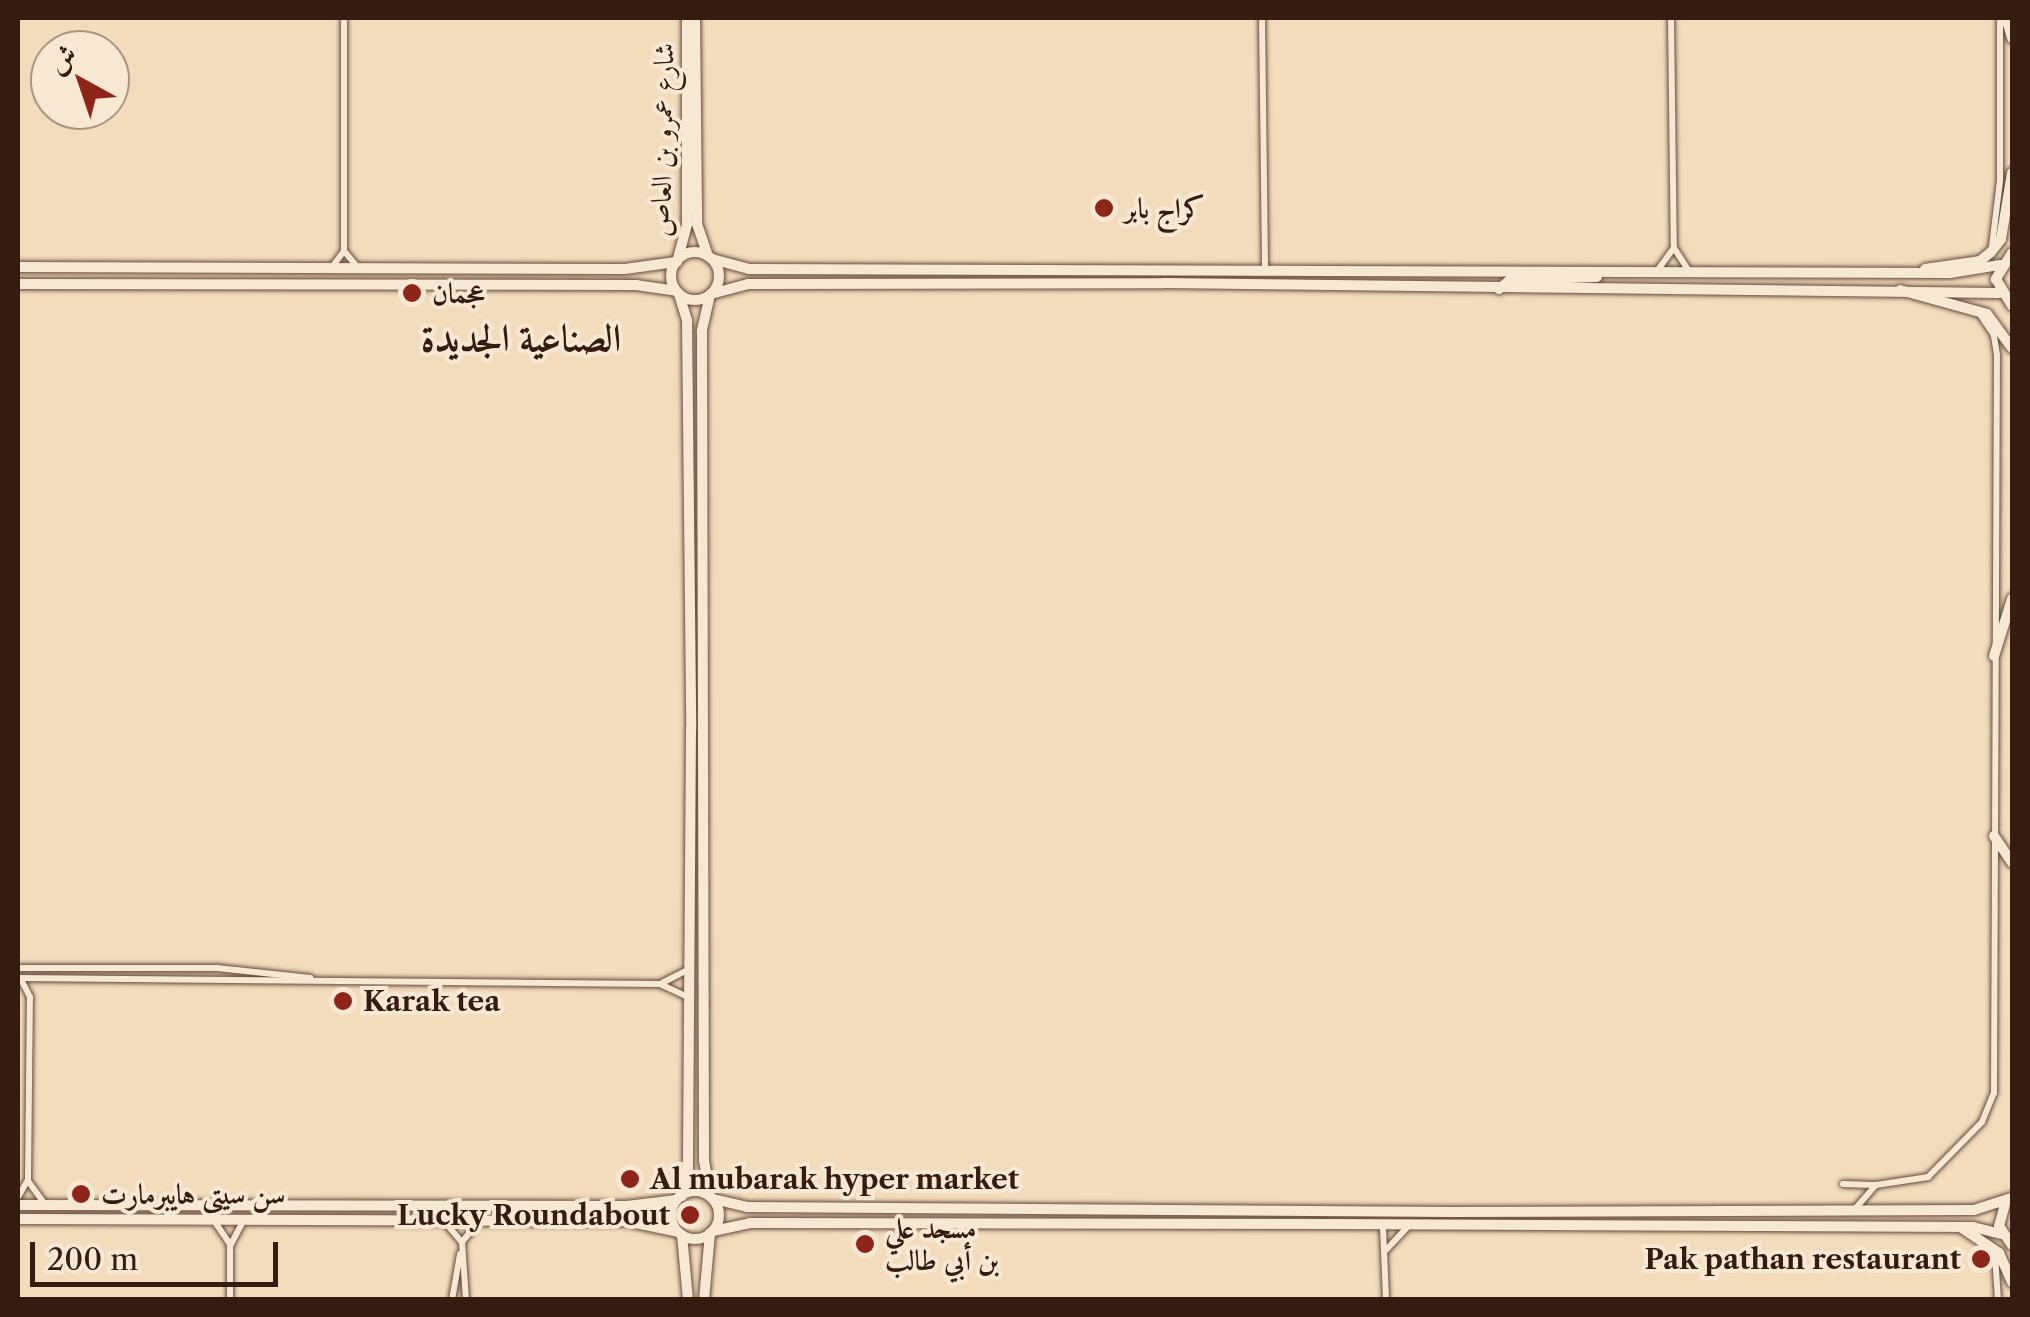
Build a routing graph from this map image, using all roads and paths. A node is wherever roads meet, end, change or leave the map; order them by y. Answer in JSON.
{"nodes":[{"id":1,"x":344,"y":18,"type":"edge"},
{"id":2,"x":686,"y":18,"type":"edge"},
{"id":3,"x":695,"y":18,"type":"edge"},
{"id":4,"x":1262,"y":18,"type":"edge"},
{"id":5,"x":1670,"y":18,"type":"edge"},
{"id":6,"x":2003,"y":18,"type":"edge"},
{"id":7,"x":2012,"y":38,"type":"edge"},
{"id":8,"x":2012,"y":172,"type":"edge"},
{"id":9,"x":1674,"y":248,"type":"junction"},
{"id":10,"x":344,"y":250,"type":"junction"},
{"id":11,"x":1263,"y":250,"type":"junction"},
{"id":12,"x":1991,"y":252,"type":"junction"},
{"id":13,"x":2012,"y":252,"type":"edge"},
{"id":14,"x":710,"y":258,"type":"junction"},
{"id":15,"x":676,"y":262,"type":"junction"},
{"id":16,"x":2000,"y":265,"type":"junction"},
{"id":17,"x":18,"y":267,"type":"edge"},
{"id":18,"x":280,"y":268,"type":"junction"},
{"id":19,"x":1265,"y":269,"type":"junction"},
{"id":20,"x":330,"y":270,"type":"junction"},
{"id":21,"x":360,"y":270,"type":"junction"},
{"id":22,"x":1250,"y":270,"type":"junction"},
{"id":23,"x":1606,"y":272,"type":"junction"},
{"id":24,"x":1655,"y":272,"type":"junction"},
{"id":25,"x":1692,"y":272,"type":"junction"},
{"id":26,"x":1914,"y":273,"type":"junction"},
{"id":27,"x":18,"y":284,"type":"edge"},
{"id":28,"x":215,"y":284,"type":"junction"},
{"id":29,"x":1214,"y":284,"type":"junction"},
{"id":30,"x":1895,"y":287,"type":"junction"},
{"id":31,"x":1499,"y":289,"type":"junction"},
{"id":32,"x":678,"y":292,"type":"junction"},
{"id":33,"x":1999,"y":293,"type":"junction"},
{"id":34,"x":710,"y":294,"type":"junction"},
{"id":35,"x":2012,"y":306,"type":"edge"},
{"id":36,"x":1975,"y":309,"type":"junction"},
{"id":37,"x":2012,"y":348,"type":"edge"},
{"id":38,"x":2012,"y":599,"type":"edge"},
{"id":39,"x":1994,"y":656,"type":"junction"},
{"id":40,"x":692,"y":728,"type":"junction"},
{"id":41,"x":706,"y":756,"type":"junction"},
{"id":42,"x":689,"y":796,"type":"junction"},
{"id":43,"x":704,"y":828,"type":"junction"},
{"id":44,"x":1994,"y":836,"type":"junction"},
{"id":45,"x":2012,"y":864,"type":"edge"},
{"id":46,"x":18,"y":968,"type":"edge"},
{"id":47,"x":690,"y":969,"type":"junction"},
{"id":48,"x":19,"y":978,"type":"edge"},
{"id":49,"x":44,"y":980,"type":"junction"},
{"id":50,"x":320,"y":981,"type":"junction"},
{"id":51,"x":660,"y":984,"type":"junction"},
{"id":52,"x":30,"y":996,"type":"junction"},
{"id":53,"x":690,"y":999,"type":"junction"},
{"id":54,"x":28,"y":1180,"type":"junction"},
{"id":55,"x":1843,"y":1184,"type":"dead end"},
{"id":56,"x":1876,"y":1186,"type":"junction"},
{"id":57,"x":18,"y":1197,"type":"edge"},
{"id":58,"x":679,"y":1198,"type":"junction"},
{"id":59,"x":712,"y":1198,"type":"junction"},
{"id":60,"x":2011,"y":1198,"type":"edge"},
{"id":61,"x":18,"y":1205,"type":"edge"},
{"id":62,"x":46,"y":1205,"type":"junction"},
{"id":63,"x":234,"y":1205,"type":"junction"},
{"id":64,"x":1856,"y":1209,"type":"junction"},
{"id":65,"x":1365,"y":1211,"type":"junction"},
{"id":66,"x":1423,"y":1212,"type":"junction"},
{"id":67,"x":18,"y":1219,"type":"edge"},
{"id":68,"x":171,"y":1219,"type":"junction"},
{"id":69,"x":211,"y":1219,"type":"junction"},
{"id":70,"x":246,"y":1219,"type":"junction"},
{"id":71,"x":440,"y":1220,"type":"junction"},
{"id":72,"x":482,"y":1220,"type":"junction"},
{"id":73,"x":1333,"y":1224,"type":"junction"},
{"id":74,"x":1408,"y":1226,"type":"junction"},
{"id":75,"x":1383,"y":1227,"type":"junction"},
{"id":76,"x":1961,"y":1227,"type":"junction"},
{"id":77,"x":712,"y":1232,"type":"junction"},
{"id":78,"x":680,"y":1233,"type":"junction"},
{"id":79,"x":462,"y":1242,"type":"junction"},
{"id":80,"x":2009,"y":1244,"type":"edge"},
{"id":81,"x":230,"y":1246,"type":"junction"},
{"id":82,"x":1994,"y":1248,"type":"junction"},
{"id":83,"x":1386,"y":1251,"type":"junction"},
{"id":84,"x":461,"y":1253,"type":"junction"},
{"id":85,"x":2012,"y":1282,"type":"edge"},
{"id":86,"x":230,"y":1300,"type":"edge"},
{"id":87,"x":452,"y":1300,"type":"edge"},
{"id":88,"x":466,"y":1300,"type":"edge"},
{"id":89,"x":688,"y":1300,"type":"edge"},
{"id":90,"x":704,"y":1300,"type":"edge"},
{"id":91,"x":1386,"y":1300,"type":"edge"},
{"id":92,"x":1998,"y":1300,"type":"edge"}],
"edges":[{"from":1,"to":10,"type":"street"},
{"from":2,"to":15,"type":"main road","name":"شارع عمرو بن العاص"},
{"from":3,"to":14,"type":"main road","name":"شارع عمرو بن العاص"},
{"from":4,"to":11,"type":"street"},
{"from":5,"to":9,"type":"street"},
{"from":6,"to":7,"type":"main road"},
{"from":6,"to":12,"type":"street"},
{"from":8,"to":12,"type":"main road"},
{"from":9,"to":24,"type":"street"},
{"from":9,"to":25,"type":"street"},
{"from":10,"to":20,"type":"street"},
{"from":10,"to":21,"type":"street"},
{"from":11,"to":19,"type":"street"},
{"from":11,"to":22,"type":"street"},
{"from":12,"to":26,"type":"main road"},
{"from":13,"to":16,"type":"main road"},
{"from":14,"to":15,"type":"main road"},
{"from":14,"to":22,"type":"main road"},
{"from":14,"to":34,"type":"main road"},
{"from":15,"to":21,"type":"main road"},
{"from":15,"to":32,"type":"main road"},
{"from":16,"to":26,"type":"main road"},
{"from":16,"to":33,"type":"main road"},
{"from":17,"to":18,"type":"main road"},
{"from":18,"to":20,"type":"main road"},
{"from":18,"to":28,"type":"main road"},
{"from":19,"to":22,"type":"main road"},
{"from":19,"to":23,"type":"main road"},
{"from":19,"to":29,"type":"main road"},
{"from":20,"to":21,"type":"main road"},
{"from":23,"to":24,"type":"main road"},
{"from":23,"to":31,"type":"main road"},
{"from":24,"to":25,"type":"main road"},
{"from":25,"to":26,"type":"main road"},
{"from":27,"to":28,"type":"main road"},
{"from":28,"to":32,"type":"main road"},
{"from":29,"to":31,"type":"main road"},
{"from":29,"to":34,"type":"main road"},
{"from":30,"to":31,"type":"main road"},
{"from":30,"to":33,"type":"main road"},
{"from":30,"to":36,"type":"main road"},
{"from":32,"to":34,"type":"main road"},
{"from":32,"to":40,"type":"main road"},
{"from":33,"to":35,"type":"main road"},
{"from":34,"to":41,"type":"main road"},
{"from":36,"to":37,"type":"main road"},
{"from":36,"to":39,"type":"street"},
{"from":38,"to":39,"type":"main road"},
{"from":39,"to":44,"type":"street"},
{"from":40,"to":41,"type":"main road"},
{"from":40,"to":42,"type":"main road"},
{"from":41,"to":43,"type":"main road"},
{"from":42,"to":43,"type":"main road"},
{"from":42,"to":47,"type":"main road"},
{"from":43,"to":59,"type":"main road"},
{"from":44,"to":45,"type":"main road"},
{"from":44,"to":56,"type":"street"},
{"from":46,"to":50,"type":"street"},
{"from":47,"to":51,"type":"street"},
{"from":47,"to":53,"type":"main road"},
{"from":48,"to":49,"type":"street"},
{"from":48,"to":52,"type":"street"},
{"from":49,"to":50,"type":"street"},
{"from":49,"to":52,"type":"street"},
{"from":50,"to":51,"type":"street"},
{"from":51,"to":53,"type":"street"},
{"from":52,"to":54,"type":"street"},
{"from":53,"to":58,"type":"main road"},
{"from":54,"to":57,"type":"street"},
{"from":54,"to":62,"type":"street"},
{"from":55,"to":56,"type":"street"},
{"from":56,"to":64,"type":"street"},
{"from":58,"to":59,"type":"main road"},
{"from":58,"to":63,"type":"main road"},
{"from":58,"to":78,"type":"main road"},
{"from":59,"to":65,"type":"main road"},
{"from":59,"to":77,"type":"main road"},
{"from":60,"to":64,"type":"main road"},
{"from":60,"to":80,"type":"main road"},
{"from":61,"to":62,"type":"main road"},
{"from":62,"to":63,"type":"main road"},
{"from":63,"to":68,"type":"main road"},
{"from":64,"to":66,"type":"main road"},
{"from":65,"to":66,"type":"main road"},
{"from":65,"to":73,"type":"main road"},
{"from":66,"to":75,"type":"main road"},
{"from":67,"to":68,"type":"main road"},
{"from":68,"to":69,"type":"main road"},
{"from":69,"to":70,"type":"main road"},
{"from":69,"to":81,"type":"street"},
{"from":70,"to":71,"type":"main road"},
{"from":70,"to":81,"type":"street"},
{"from":71,"to":72,"type":"main road"},
{"from":71,"to":79,"type":"street"},
{"from":72,"to":78,"type":"main road"},
{"from":72,"to":79,"type":"street"},
{"from":73,"to":75,"type":"main road"},
{"from":73,"to":77,"type":"main road"},
{"from":74,"to":75,"type":"main road"},
{"from":74,"to":76,"type":"main road"},
{"from":74,"to":83,"type":"street"},
{"from":75,"to":83,"type":"street"},
{"from":76,"to":80,"type":"main road"},
{"from":76,"to":82,"type":"main road"},
{"from":77,"to":78,"type":"main road"},
{"from":77,"to":90,"type":"main road"},
{"from":78,"to":89,"type":"main road"},
{"from":79,"to":84,"type":"street"},
{"from":81,"to":86,"type":"street"},
{"from":82,"to":85,"type":"main road"},
{"from":82,"to":92,"type":"street"},
{"from":83,"to":91,"type":"street"},
{"from":84,"to":87,"type":"street"},
{"from":84,"to":88,"type":"street"}]}
